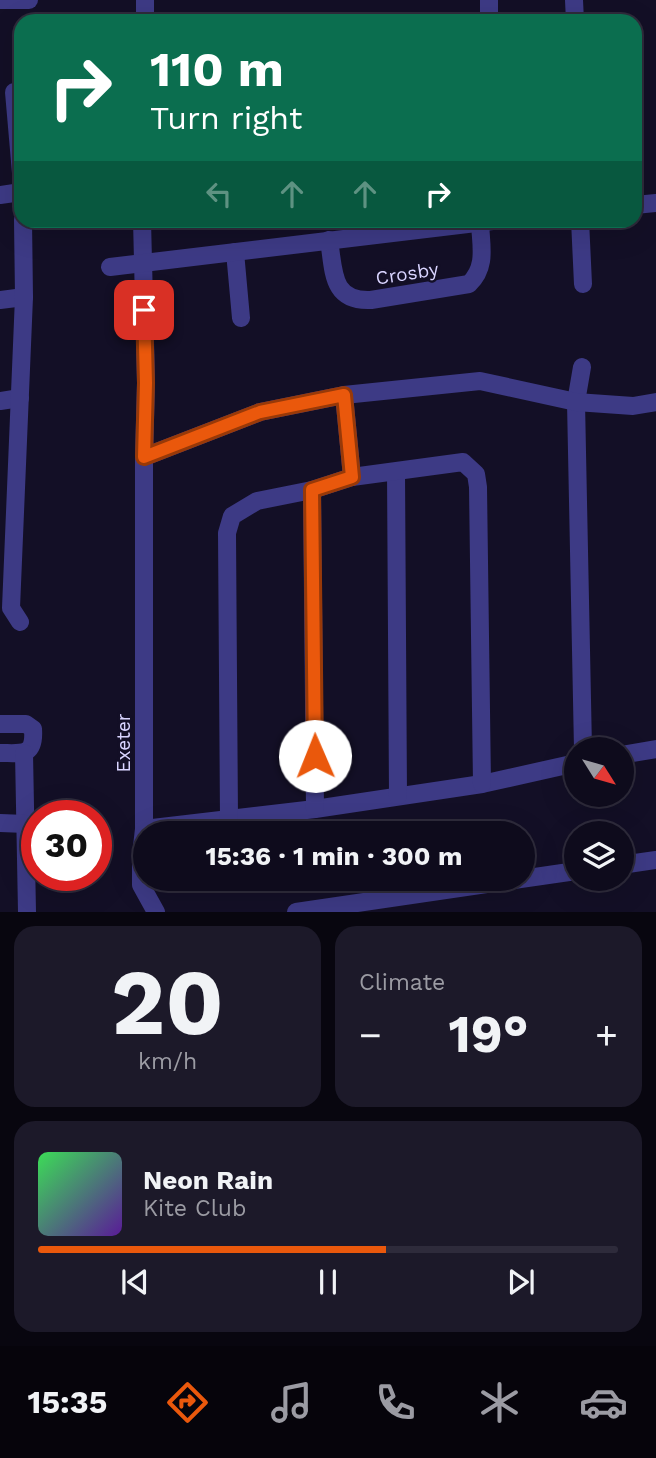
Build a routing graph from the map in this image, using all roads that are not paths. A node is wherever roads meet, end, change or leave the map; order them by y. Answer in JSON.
{"nodes":[{"id":1,"x":0,"y":0,"type":"edge"},
{"id":2,"x":29,"y":0,"type":"edge"},
{"id":3,"x":12,"y":90,"type":"edge"},
{"id":4,"x":14,"y":108,"type":"edge"},
{"id":5,"x":23,"y":228,"type":"edge"},
{"id":6,"x":142,"y":228,"type":"edge"},
{"id":7,"x":436,"y":228,"type":"edge"},
{"id":8,"x":480,"y":228,"type":"edge"},
{"id":9,"x":580,"y":228,"type":"edge"},
{"id":10,"x":329,"y":240,"type":"junction"},
{"id":11,"x":235,"y":252,"type":"junction"},
{"id":12,"x":143,"y":262,"type":"junction"},
{"id":13,"x":110,"y":267,"type":"dead end"},
{"id":14,"x":583,"y":284,"type":"dead end"},
{"id":15,"x":24,"y":297,"type":"junction"},
{"id":16,"x":0,"y":300,"type":"edge"},
{"id":17,"x":241,"y":318,"type":"dead end"},
{"id":18,"x":582,"y":367,"type":"dead end"},
{"id":19,"x":344,"y":395,"type":"junction"},
{"id":20,"x":20,"y":398,"type":"junction"},
{"id":21,"x":0,"y":401,"type":"edge"},
{"id":22,"x":576,"y":402,"type":"junction"},
{"id":23,"x":656,"y":402,"type":"edge"},
{"id":24,"x":144,"y":457,"type":"junction"},
{"id":25,"x":396,"y":472,"type":"junction"},
{"id":26,"x":352,"y":477,"type":"junction"},
{"id":27,"x":312,"y":490,"type":"junction"},
{"id":28,"x":8,"y":515,"type":"edge"},
{"id":29,"x":10,"y":613,"type":"edge"},
{"id":30,"x":0,"y":724,"type":"edge"},
{"id":31,"x":583,"y":737,"type":"edge"},
{"id":32,"x":656,"y":749,"type":"edge"},
{"id":33,"x":0,"y":753,"type":"edge"},
{"id":34,"x":24,"y":753,"type":"junction"},
{"id":35,"x":634,"y":753,"type":"edge"},
{"id":36,"x":564,"y":766,"type":"edge"},
{"id":37,"x":482,"y":784,"type":"junction"},
{"id":38,"x":398,"y":796,"type":"junction"},
{"id":39,"x":25,"y":800,"type":"edge"},
{"id":40,"x":316,"y":809,"type":"junction"},
{"id":41,"x":229,"y":819,"type":"junction"},
{"id":42,"x":144,"y":821,"type":"edge"},
{"id":43,"x":212,"y":821,"type":"edge"},
{"id":44,"x":0,"y":823,"type":"edge"},
{"id":45,"x":21,"y":824,"type":"edge"},
{"id":46,"x":656,"y":860,"type":"edge"},
{"id":47,"x":634,"y":863,"type":"edge"},
{"id":48,"x":564,"y":873,"type":"edge"},
{"id":49,"x":26,"y":891,"type":"edge"},
{"id":50,"x":144,"y":891,"type":"edge"},
{"id":51,"x":26,"y":912,"type":"edge"},
{"id":52,"x":156,"y":912,"type":"edge"},
{"id":53,"x":296,"y":912,"type":"edge"}],
"edges":[{"from":1,"to":2,"type":"street"},
{"from":3,"to":4,"type":"street"},
{"from":5,"to":15,"type":"street"},
{"from":6,"to":12,"type":"street","name":"Exeter"},
{"from":7,"to":10,"type":"street"},
{"from":8,"to":10,"type":"street","name":"Crosby"},
{"from":9,"to":14,"type":"street"},
{"from":10,"to":11,"type":"street"},
{"from":11,"to":12,"type":"street"},
{"from":11,"to":17,"type":"street"},
{"from":12,"to":13,"type":"street"},
{"from":12,"to":24,"type":"street","name":"Exeter"},
{"from":15,"to":16,"type":"street"},
{"from":15,"to":20,"type":"street"},
{"from":18,"to":22,"type":"street"},
{"from":19,"to":22,"type":"street"},
{"from":19,"to":24,"type":"street"},
{"from":19,"to":26,"type":"street"},
{"from":20,"to":21,"type":"street"},
{"from":20,"to":28,"type":"street"},
{"from":22,"to":23,"type":"street"},
{"from":22,"to":31,"type":"street"},
{"from":24,"to":42,"type":"street","name":"Exeter"},
{"from":25,"to":26,"type":"street"},
{"from":25,"to":37,"type":"street"},
{"from":25,"to":38,"type":"street"},
{"from":26,"to":27,"type":"street"},
{"from":27,"to":40,"type":"street"},
{"from":27,"to":41,"type":"street"},
{"from":28,"to":29,"type":"street"},
{"from":30,"to":34,"type":"street"},
{"from":32,"to":35,"type":"street"},
{"from":33,"to":34,"type":"street"},
{"from":34,"to":39,"type":"street"},
{"from":36,"to":37,"type":"street"},
{"from":37,"to":38,"type":"street"},
{"from":38,"to":40,"type":"street"},
{"from":40,"to":41,"type":"street"},
{"from":41,"to":43,"type":"street"},
{"from":44,"to":45,"type":"street"},
{"from":46,"to":47,"type":"street"},
{"from":48,"to":53,"type":"street"},
{"from":49,"to":51,"type":"street"},
{"from":50,"to":52,"type":"street","name":"Exeter"}]}
